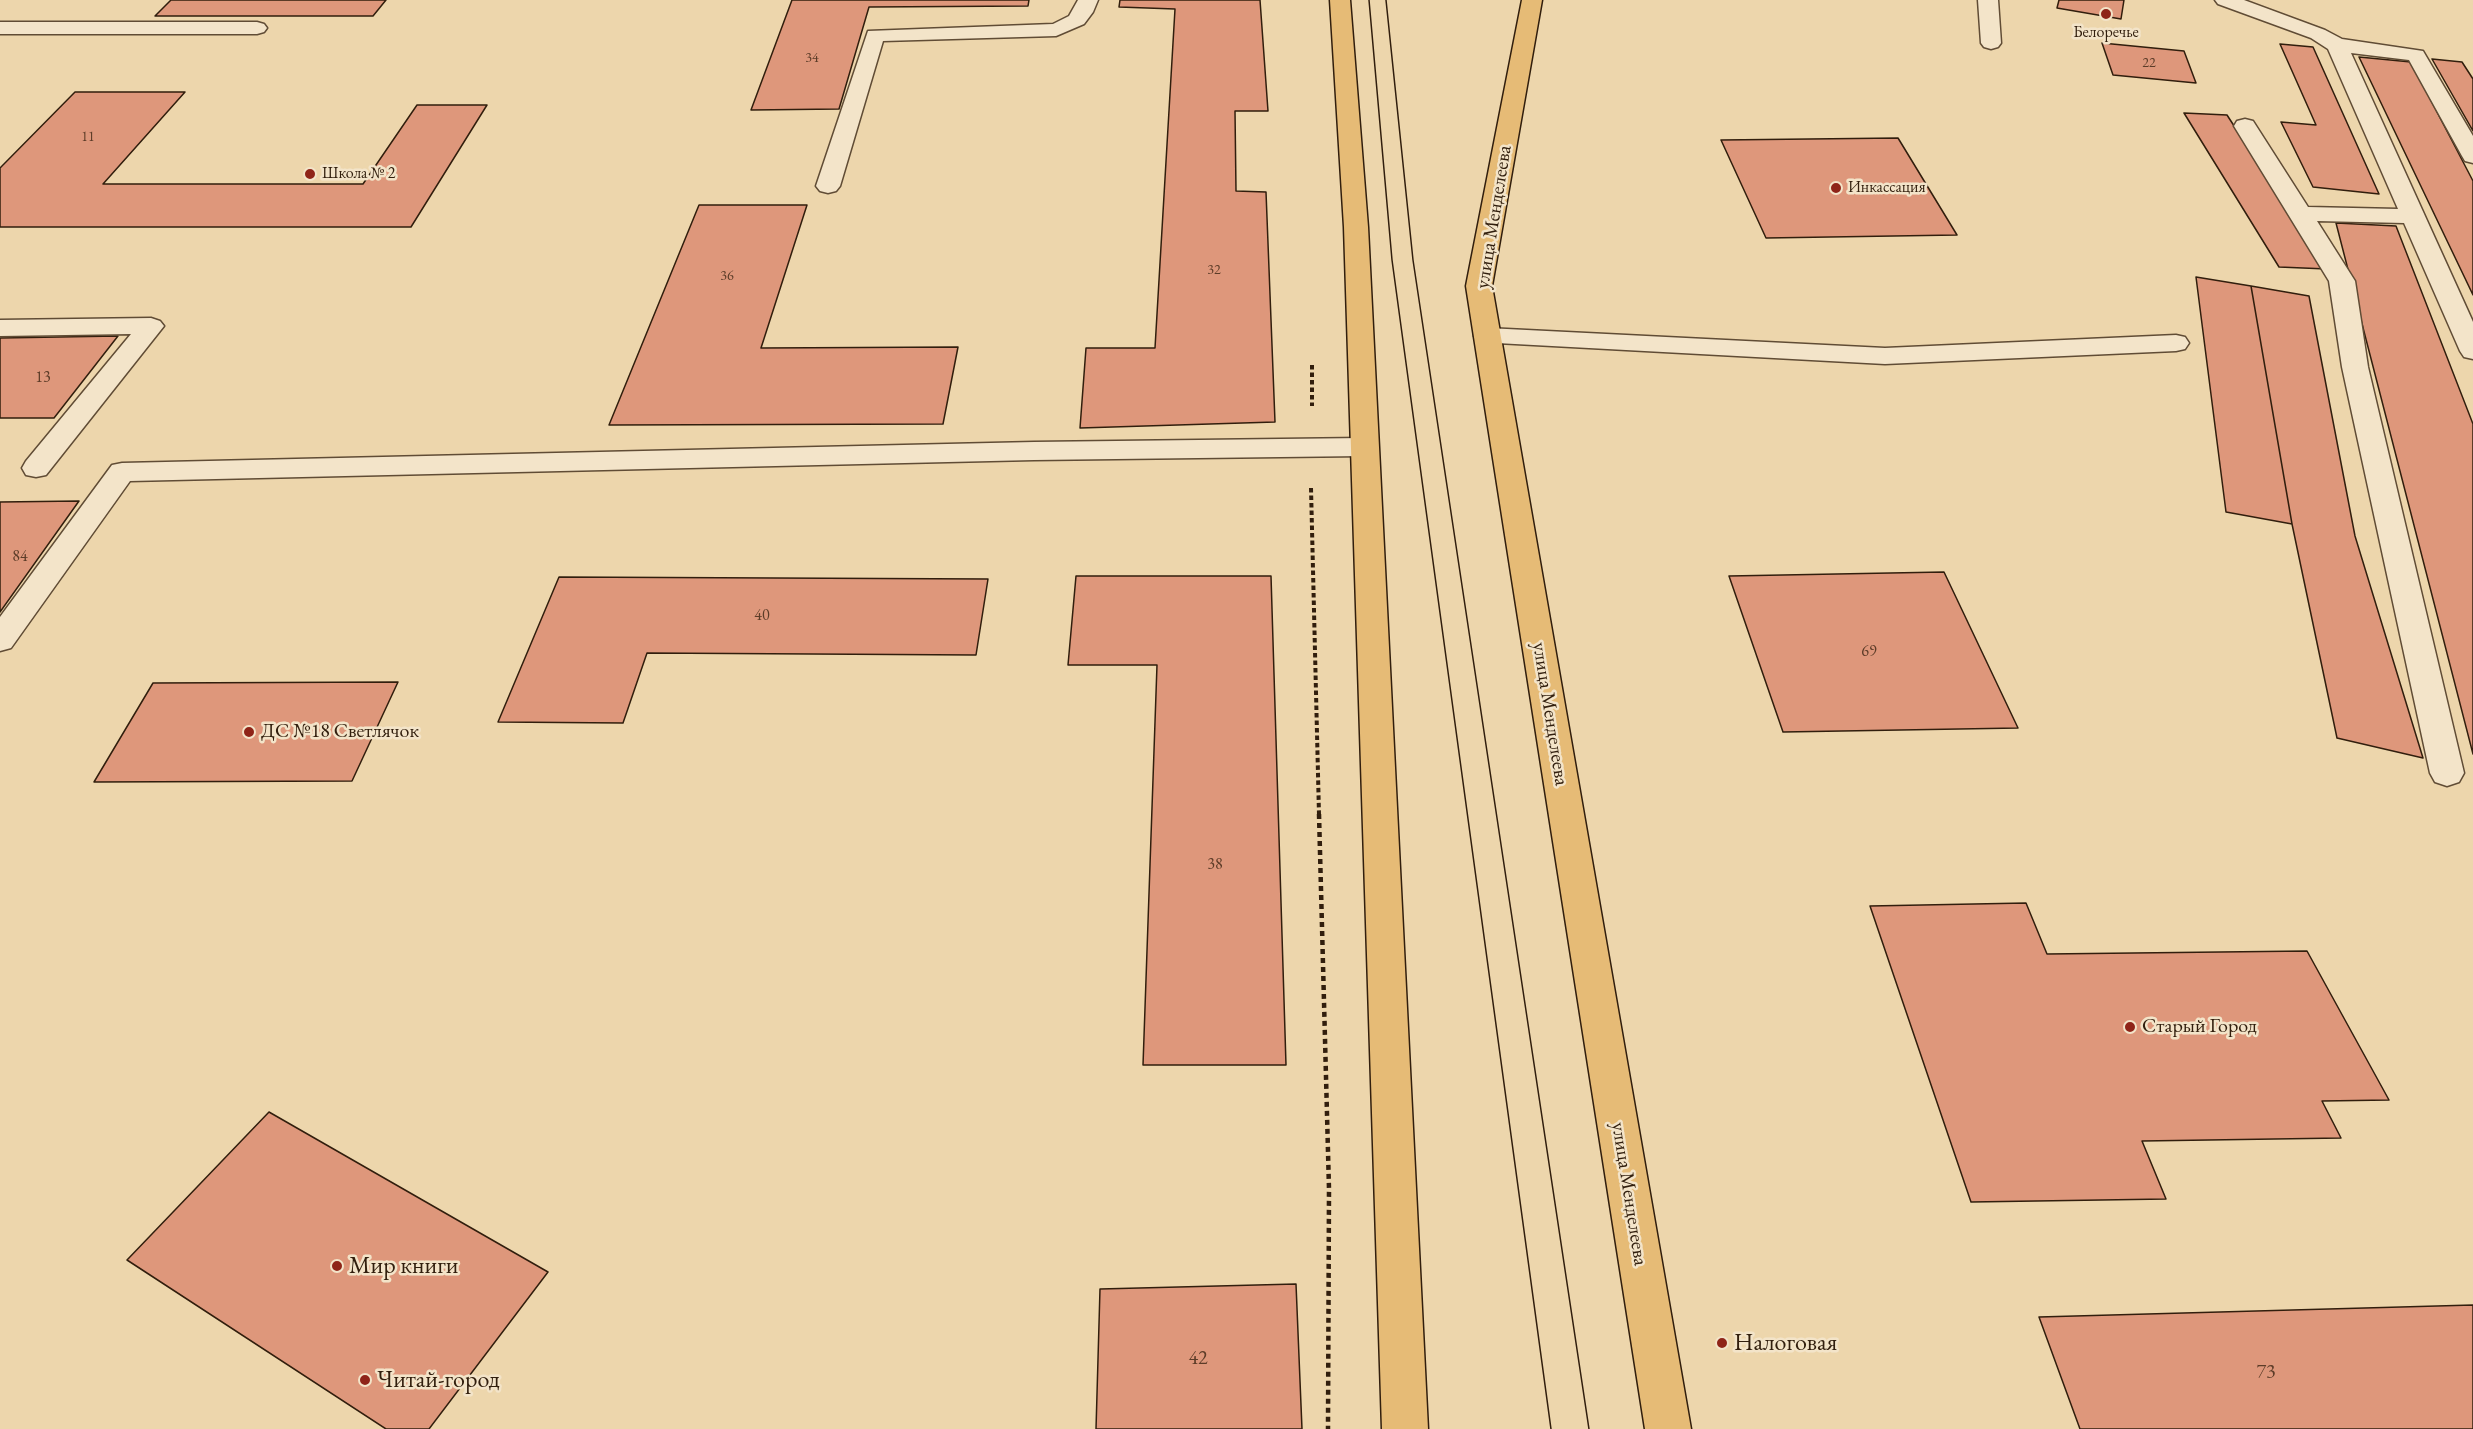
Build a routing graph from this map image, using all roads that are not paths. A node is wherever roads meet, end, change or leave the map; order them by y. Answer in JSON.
{"nodes":[{"id":1,"x":1088,"y":0,"type":"edge"},
{"id":2,"x":1340,"y":0,"type":"edge"},
{"id":3,"x":1532,"y":0,"type":"edge"},
{"id":4,"x":1988,"y":0,"type":"edge"},
{"id":5,"x":2225,"y":0,"type":"edge"},
{"id":6,"x":0,"y":28,"type":"edge"},
{"id":7,"x":257,"y":28,"type":"dead end"},
{"id":8,"x":1991,"y":43,"type":"dead end"},
{"id":9,"x":2337,"y":45,"type":"junction"},
{"id":10,"x":2246,"y":126,"type":"dead end"},
{"id":11,"x":2473,"y":156,"type":"edge"},
{"id":12,"x":828,"y":186,"type":"dead end"},
{"id":13,"x":2302,"y":214,"type":"junction"},
{"id":14,"x":2413,"y":216,"type":"junction"},
{"id":15,"x":0,"y":328,"type":"edge"},
{"id":16,"x":1487,"y":336,"type":"junction"},
{"id":17,"x":2176,"y":343,"type":"dead end"},
{"id":18,"x":2472,"y":347,"type":"edge"},
{"id":19,"x":1364,"y":447,"type":"junction"},
{"id":20,"x":36,"y":468,"type":"dead end"},
{"id":21,"x":0,"y":640,"type":"edge"},
{"id":22,"x":2447,"y":773,"type":"dead end"},
{"id":23,"x":1405,"y":1429,"type":"edge"},
{"id":24,"x":1668,"y":1429,"type":"edge"}],
"edges":[{"from":1,"to":12,"type":"street"},
{"from":2,"to":19,"type":"main road"},
{"from":3,"to":16,"type":"main road","name":"улица Менделеева"},
{"from":4,"to":8,"type":"street"},
{"from":5,"to":9,"type":"street"},
{"from":6,"to":7,"type":"street"},
{"from":9,"to":11,"type":"street"},
{"from":9,"to":14,"type":"street"},
{"from":10,"to":13,"type":"street"},
{"from":13,"to":14,"type":"street"},
{"from":13,"to":22,"type":"street"},
{"from":14,"to":18,"type":"street"},
{"from":15,"to":20,"type":"street"},
{"from":16,"to":17,"type":"street"},
{"from":16,"to":24,"type":"main road","name":"улица Менделеева"},
{"from":19,"to":21,"type":"street"},
{"from":19,"to":23,"type":"main road"}]}
